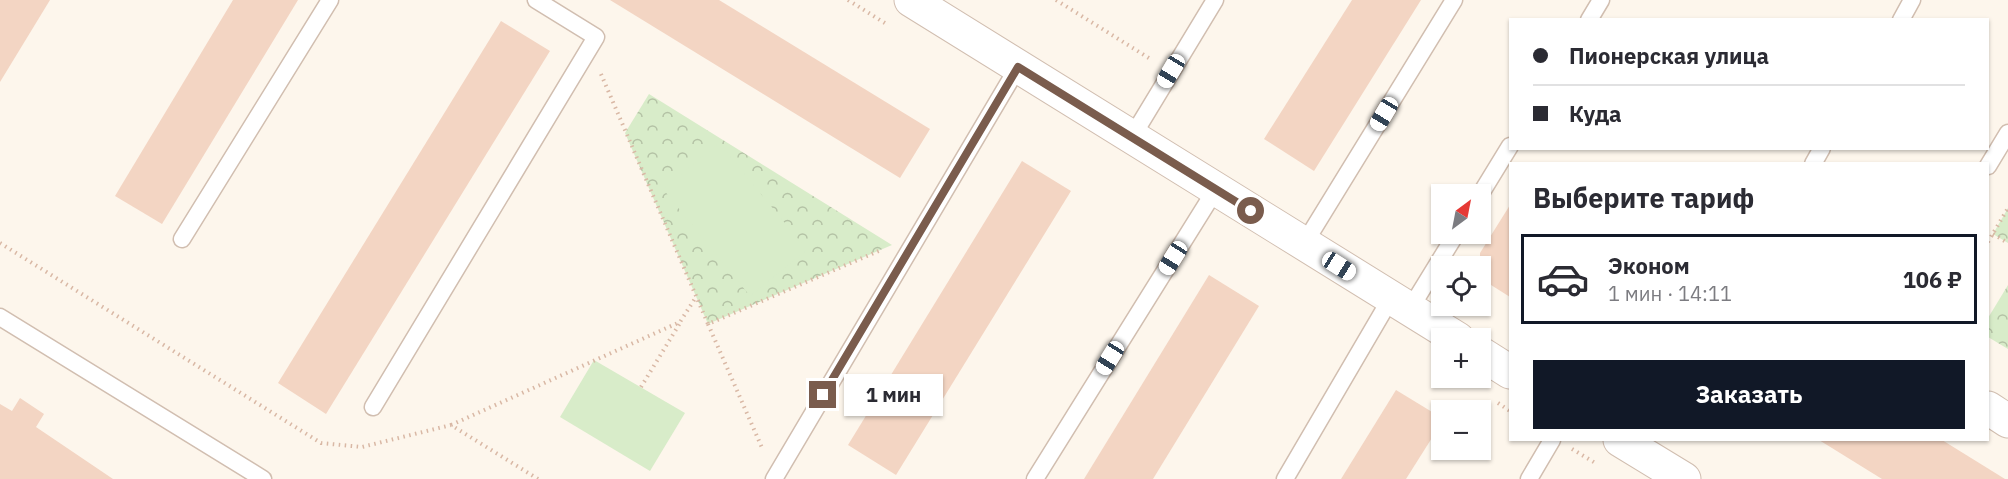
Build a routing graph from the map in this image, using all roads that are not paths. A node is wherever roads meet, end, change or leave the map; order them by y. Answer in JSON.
{"nodes":[{"id":1,"x":330,"y":0,"type":"edge"},
{"id":2,"x":536,"y":0,"type":"edge"},
{"id":3,"x":911,"y":0,"type":"edge"},
{"id":4,"x":1215,"y":0,"type":"edge"},
{"id":5,"x":1454,"y":0,"type":"edge"},
{"id":6,"x":1602,"y":0,"type":"edge"},
{"id":7,"x":1912,"y":0,"type":"edge"},
{"id":8,"x":1590,"y":18,"type":"edge"},
{"id":9,"x":1902,"y":18,"type":"edge"},
{"id":10,"x":1018,"y":67,"type":"junction"},
{"id":11,"x":2008,"y":133,"type":"edge"},
{"id":12,"x":1131,"y":137,"type":"junction"},
{"id":13,"x":1509,"y":148,"type":"edge"},
{"id":14,"x":1989,"y":164,"type":"edge"},
{"id":15,"x":1487,"y":184,"type":"edge"},
{"id":16,"x":1216,"y":189,"type":"junction"},
{"id":17,"x":182,"y":239,"type":"dead end"},
{"id":18,"x":1304,"y":244,"type":"junction"},
{"id":19,"x":1448,"y":244,"type":"edge"},
{"id":20,"x":1400,"y":303,"type":"junction"},
{"id":21,"x":0,"y":317,"type":"edge"},
{"id":22,"x":1440,"y":328,"type":"edge"},
{"id":23,"x":1491,"y":360,"type":"edge"},
{"id":24,"x":1509,"y":371,"type":"edge"},
{"id":25,"x":373,"y":407,"type":"dead end"},
{"id":26,"x":1989,"y":409,"type":"edge"},
{"id":27,"x":2008,"y":421,"type":"edge"},
{"id":28,"x":1559,"y":442,"type":"edge"},
{"id":29,"x":1634,"y":443,"type":"edge"},
{"id":30,"x":774,"y":478,"type":"edge"},
{"id":31,"x":263,"y":479,"type":"edge"},
{"id":32,"x":1035,"y":479,"type":"edge"},
{"id":33,"x":1285,"y":479,"type":"edge"},
{"id":34,"x":1528,"y":479,"type":"edge"},
{"id":35,"x":1684,"y":479,"type":"edge"}],
"edges":[{"from":1,"to":17,"type":"lane"},
{"from":2,"to":25,"type":"lane"},
{"from":3,"to":10,"type":"street"},
{"from":4,"to":12,"type":"lane"},
{"from":5,"to":18,"type":"lane"},
{"from":6,"to":8,"type":"lane"},
{"from":7,"to":9,"type":"lane"},
{"from":10,"to":12,"type":"street"},
{"from":10,"to":30,"type":"lane"},
{"from":11,"to":14,"type":"lane"},
{"from":12,"to":16,"type":"street"},
{"from":13,"to":15,"type":"lane"},
{"from":16,"to":18,"type":"street"},
{"from":16,"to":32,"type":"lane"},
{"from":18,"to":20,"type":"street"},
{"from":19,"to":20,"type":"lane"},
{"from":20,"to":22,"type":"street"},
{"from":20,"to":33,"type":"lane"},
{"from":21,"to":31,"type":"lane"},
{"from":23,"to":24,"type":"street"},
{"from":26,"to":27,"type":"street"},
{"from":28,"to":34,"type":"lane"},
{"from":29,"to":35,"type":"street"}]}
